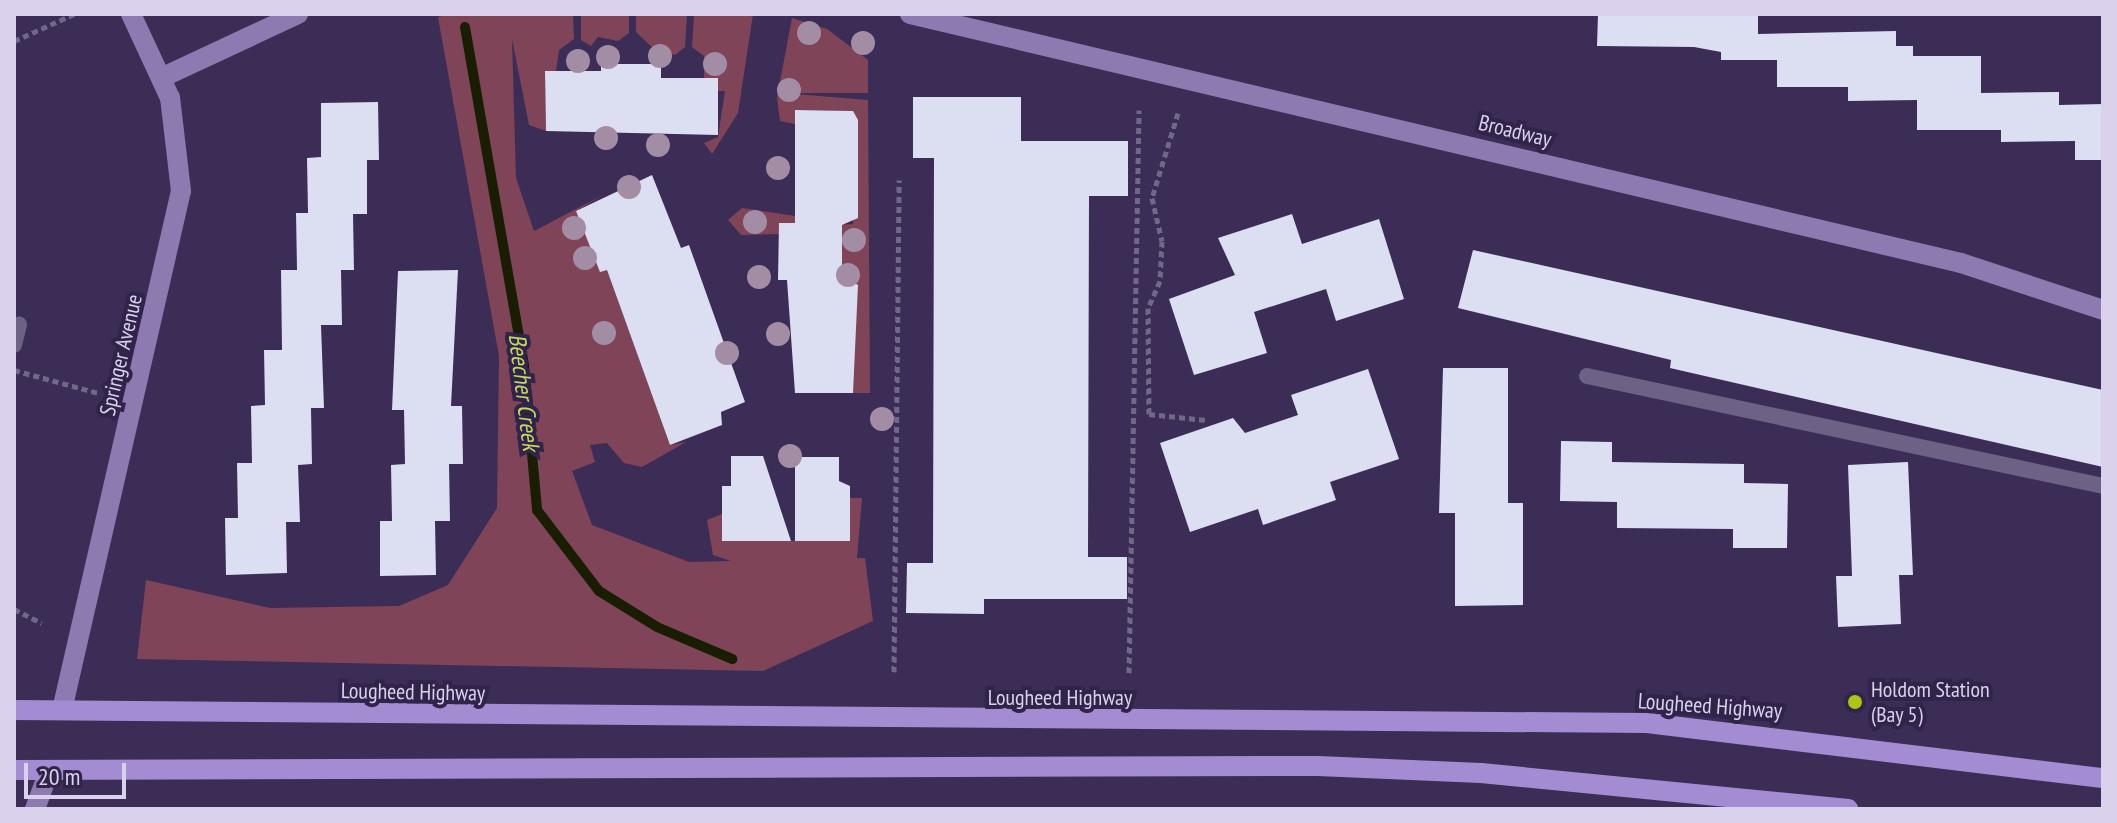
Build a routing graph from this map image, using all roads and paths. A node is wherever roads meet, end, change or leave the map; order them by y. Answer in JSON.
{"nodes":[{"id":1,"x":74,"y":14,"type":"edge"},
{"id":2,"x":131,"y":14,"type":"edge"},
{"id":3,"x":298,"y":14,"type":"edge"},
{"id":4,"x":910,"y":14,"type":"edge"},
{"id":5,"x":14,"y":41,"type":"edge"},
{"id":6,"x":163,"y":77,"type":"junction"},
{"id":7,"x":1139,"y":110,"type":"dead end"},
{"id":8,"x":1178,"y":113,"type":"dead end"},
{"id":9,"x":899,"y":180,"type":"dead end"},
{"id":10,"x":2103,"y":310,"type":"edge"},
{"id":11,"x":19,"y":325,"type":"dead end"},
{"id":12,"x":14,"y":345,"type":"edge"},
{"id":13,"x":24,"y":373,"type":"dead end"},
{"id":14,"x":1587,"y":376,"type":"dead end"},
{"id":15,"x":98,"y":393,"type":"dead end"},
{"id":16,"x":1206,"y":420,"type":"dead end"},
{"id":17,"x":2103,"y":486,"type":"edge"},
{"id":18,"x":14,"y":609,"type":"edge"},
{"id":19,"x":42,"y":623,"type":"dead end"},
{"id":20,"x":894,"y":672,"type":"dead end"},
{"id":21,"x":1129,"y":673,"type":"dead end"},
{"id":22,"x":14,"y":710,"type":"edge"},
{"id":23,"x":62,"y":710,"type":"junction"},
{"id":24,"x":14,"y":770,"type":"edge"},
{"id":25,"x":49,"y":771,"type":"junction"},
{"id":26,"x":2103,"y":778,"type":"edge"},
{"id":27,"x":35,"y":809,"type":"edge"},
{"id":28,"x":1848,"y":809,"type":"edge"}],
"edges":[{"from":1,"to":5,"type":"path"},
{"from":2,"to":6,"type":"street","name":"Springer Avenue"},
{"from":3,"to":6,"type":"street"},
{"from":4,"to":10,"type":"street","name":"Broadway"},
{"from":6,"to":23,"type":"street","name":"Springer Avenue"},
{"from":7,"to":21,"type":"path"},
{"from":8,"to":16,"type":"path"},
{"from":9,"to":20,"type":"path"},
{"from":11,"to":12,"type":"lane"},
{"from":13,"to":15,"type":"path"},
{"from":14,"to":17,"type":"lane"},
{"from":18,"to":19,"type":"path"},
{"from":22,"to":23,"type":"main road","name":"Lougheed Highway"},
{"from":23,"to":26,"type":"main road","name":"Lougheed Highway"},
{"from":24,"to":25,"type":"main road"},
{"from":25,"to":27,"type":"street"},
{"from":25,"to":28,"type":"main road"}]}
